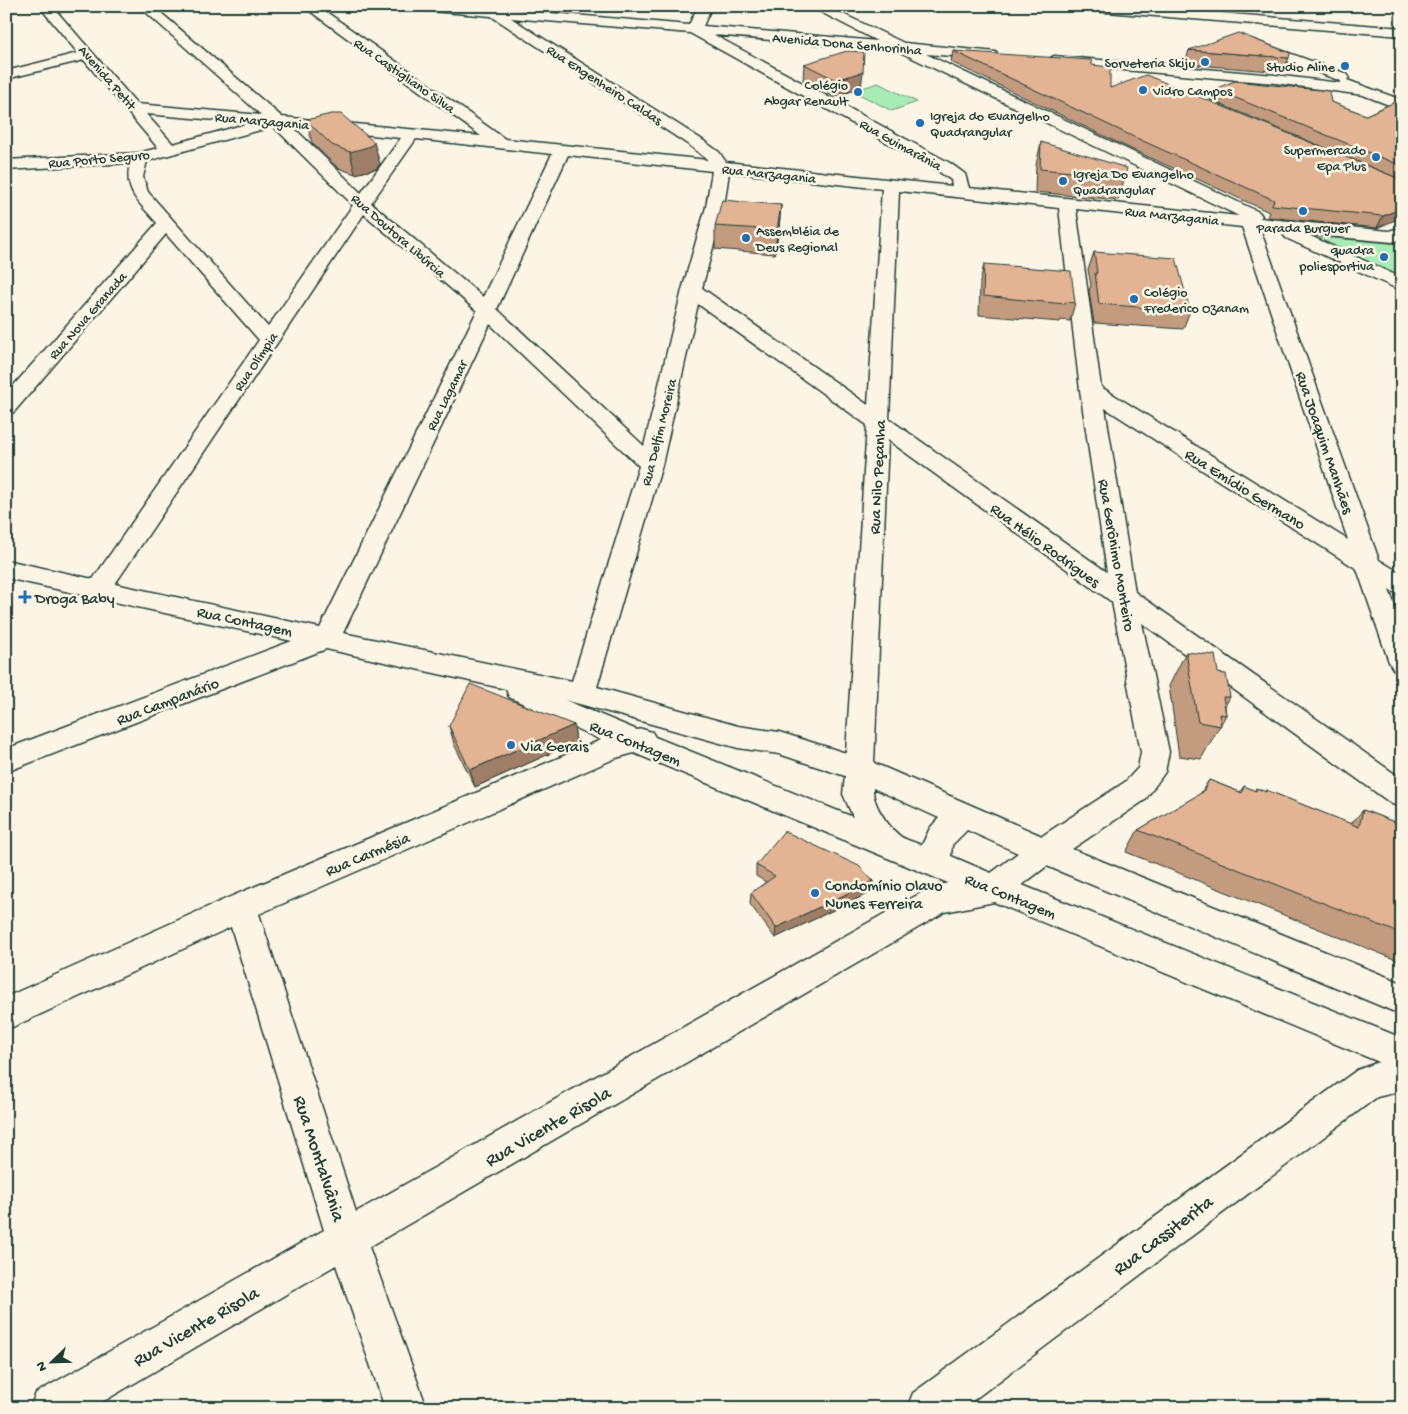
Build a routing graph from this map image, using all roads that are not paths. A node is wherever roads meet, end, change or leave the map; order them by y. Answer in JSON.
{"nodes":[{"id":1,"x":45,"y":6,"type":"edge"},
{"id":2,"x":145,"y":6,"type":"edge"},
{"id":3,"x":309,"y":6,"type":"edge"},
{"id":4,"x":419,"y":6,"type":"edge"},
{"id":5,"x":705,"y":6,"type":"edge"},
{"id":6,"x":815,"y":6,"type":"edge"},
{"id":7,"x":1082,"y":6,"type":"edge"},
{"id":8,"x":1146,"y":6,"type":"edge"},
{"id":9,"x":488,"y":9,"type":"edge"},
{"id":10,"x":1165,"y":11,"type":"edge"},
{"id":11,"x":694,"y":30,"type":"junction"},
{"id":12,"x":1207,"y":30,"type":"dead end"},
{"id":13,"x":1221,"y":31,"type":"dead end"},
{"id":14,"x":1402,"y":32,"type":"edge"},
{"id":15,"x":901,"y":47,"type":"junction"},
{"id":16,"x":88,"y":55,"type":"junction"},
{"id":17,"x":1006,"y":56,"type":"edge"},
{"id":18,"x":1044,"y":60,"type":"edge"},
{"id":19,"x":1110,"y":65,"type":"junction"},
{"id":20,"x":1287,"y":74,"type":"junction"},
{"id":21,"x":6,"y":75,"type":"edge"},
{"id":22,"x":1155,"y":84,"type":"edge"},
{"id":23,"x":1362,"y":87,"type":"junction"},
{"id":24,"x":1402,"y":99,"type":"edge"},
{"id":25,"x":1402,"y":105,"type":"edge"},
{"id":26,"x":136,"y":108,"type":"junction"},
{"id":27,"x":277,"y":121,"type":"junction"},
{"id":28,"x":412,"y":134,"type":"junction"},
{"id":29,"x":502,"y":143,"type":"junction"},
{"id":30,"x":169,"y":150,"type":"junction"},
{"id":31,"x":562,"y":150,"type":"junction"},
{"id":32,"x":139,"y":158,"type":"junction"},
{"id":33,"x":6,"y":165,"type":"edge"},
{"id":34,"x":721,"y":168,"type":"junction"},
{"id":35,"x":890,"y":185,"type":"junction"},
{"id":36,"x":961,"y":192,"type":"junction"},
{"id":37,"x":362,"y":204,"type":"junction"},
{"id":38,"x":1067,"y":204,"type":"junction"},
{"id":39,"x":167,"y":222,"type":"junction"},
{"id":40,"x":1249,"y":222,"type":"junction"},
{"id":41,"x":1272,"y":225,"type":"junction"},
{"id":42,"x":1402,"y":232,"type":"edge"},
{"id":43,"x":1402,"y":286,"type":"edge"},
{"id":44,"x":692,"y":290,"type":"junction"},
{"id":45,"x":488,"y":310,"type":"junction"},
{"id":46,"x":270,"y":341,"type":"junction"},
{"id":47,"x":1091,"y":390,"type":"junction"},
{"id":48,"x":6,"y":407,"type":"edge"},
{"id":49,"x":879,"y":424,"type":"junction"},
{"id":50,"x":651,"y":465,"type":"junction"},
{"id":51,"x":1370,"y":566,"type":"junction"},
{"id":52,"x":6,"y":569,"type":"edge"},
{"id":53,"x":1402,"y":586,"type":"edge"},
{"id":54,"x":99,"y":589,"type":"junction"},
{"id":55,"x":1124,"y":600,"type":"junction"},
{"id":56,"x":328,"y":638,"type":"junction"},
{"id":57,"x":1402,"y":662,"type":"edge"},
{"id":58,"x":484,"y":674,"type":"junction"},
{"id":59,"x":582,"y":693,"type":"junction"},
{"id":60,"x":738,"y":737,"type":"junction"},
{"id":61,"x":636,"y":741,"type":"junction"},
{"id":62,"x":6,"y":761,"type":"edge"},
{"id":63,"x":858,"y":769,"type":"junction"},
{"id":64,"x":1402,"y":796,"type":"edge"},
{"id":65,"x":963,"y":816,"type":"junction"},
{"id":66,"x":891,"y":847,"type":"junction"},
{"id":67,"x":1044,"y":851,"type":"junction"},
{"id":68,"x":936,"y":866,"type":"junction"},
{"id":69,"x":993,"y":889,"type":"junction"},
{"id":70,"x":241,"y":907,"type":"junction"},
{"id":71,"x":1402,"y":999,"type":"edge"},
{"id":72,"x":6,"y":1014,"type":"edge"},
{"id":73,"x":1402,"y":1055,"type":"edge"},
{"id":74,"x":1402,"y":1074,"type":"edge"},
{"id":75,"x":346,"y":1239,"type":"junction"},
{"id":76,"x":50,"y":1408,"type":"edge"},
{"id":77,"x":406,"y":1408,"type":"edge"},
{"id":78,"x":928,"y":1408,"type":"edge"}],
"edges":[{"from":1,"to":16,"type":"street","name":"Avenida Petit"},
{"from":2,"to":27,"type":"street","name":"Rua Doutora Libúrcia"},
{"from":3,"to":29,"type":"street","name":"Rua Castigliano Silva"},
{"from":4,"to":9,"type":"street","name":"Avenida Dona Senhorinha"},
{"from":5,"to":11,"type":"street"},
{"from":6,"to":15,"type":"street"},
{"from":7,"to":10,"type":"street"},
{"from":8,"to":10,"type":"street"},
{"from":9,"to":11,"type":"street","name":"Avenida Dona Senhorinha"},
{"from":9,"to":34,"type":"street","name":"Rua Engenheiro Caldas"},
{"from":10,"to":12,"type":"street"},
{"from":10,"to":13,"type":"street"},
{"from":10,"to":14,"type":"street"},
{"from":11,"to":15,"type":"street","name":"Avenida Dona Senhorinha"},
{"from":11,"to":36,"type":"street","name":"Rua Guimarânia"},
{"from":15,"to":17,"type":"street","name":"Avenida Dona Senhorinha"},
{"from":15,"to":41,"type":"street"},
{"from":16,"to":21,"type":"street"},
{"from":16,"to":26,"type":"street","name":"Avenida Petit"},
{"from":18,"to":19,"type":"street"},
{"from":19,"to":20,"type":"street"},
{"from":19,"to":22,"type":"street"},
{"from":20,"to":23,"type":"street"},
{"from":20,"to":23,"type":"street"},
{"from":20,"to":23,"type":"street"},
{"from":23,"to":24,"type":"street"},
{"from":23,"to":25,"type":"street"},
{"from":26,"to":27,"type":"street","name":"Rua Marzagania"},
{"from":26,"to":30,"type":"street","name":"Avenida Petit"},
{"from":27,"to":28,"type":"street","name":"Rua Marzagania"},
{"from":27,"to":30,"type":"street","name":"Rua Porto Seguro"},
{"from":27,"to":37,"type":"street","name":"Rua Doutora Libúrcia"},
{"from":28,"to":29,"type":"street","name":"Rua Marzagania"},
{"from":28,"to":37,"type":"street","name":"Rua Olímpia"},
{"from":29,"to":31,"type":"street","name":"Rua Marzagania"},
{"from":30,"to":32,"type":"street","name":"Rua Porto Seguro"},
{"from":31,"to":34,"type":"street","name":"Rua Marzagania"},
{"from":31,"to":45,"type":"street","name":"Rua Lagamar"},
{"from":32,"to":33,"type":"street","name":"Rua Porto Seguro"},
{"from":32,"to":39,"type":"street"},
{"from":34,"to":35,"type":"street","name":"Rua Marzagania"},
{"from":34,"to":44,"type":"street","name":"Rua Delfim Moreira"},
{"from":35,"to":36,"type":"street","name":"Rua Marzagania"},
{"from":35,"to":49,"type":"street","name":"Rua Nilo Peçanha"},
{"from":36,"to":38,"type":"street","name":"Rua Marzagania"},
{"from":37,"to":45,"type":"street","name":"Rua Doutora Libúrcia"},
{"from":37,"to":46,"type":"street","name":"Rua Olímpia"},
{"from":38,"to":40,"type":"street","name":"Rua Marzagania"},
{"from":38,"to":47,"type":"street","name":"Rua Gerônimo Monteiro"},
{"from":39,"to":46,"type":"street"},
{"from":39,"to":48,"type":"street","name":"Rua Nova Granada"},
{"from":40,"to":41,"type":"street","name":"Rua Marzagania"},
{"from":40,"to":51,"type":"street","name":"Rua Joaquim Manhães"},
{"from":41,"to":42,"type":"street","name":"Rua Marzagania"},
{"from":41,"to":43,"type":"street"},
{"from":44,"to":49,"type":"street","name":"Rua Hélio Rodrigues"},
{"from":44,"to":50,"type":"street","name":"Rua Delfim Moreira"},
{"from":45,"to":50,"type":"street","name":"Rua Doutora Libúrcia"},
{"from":45,"to":56,"type":"street","name":"Rua Lagamar"},
{"from":46,"to":54,"type":"street","name":"Rua Olímpia"},
{"from":47,"to":51,"type":"street","name":"Rua Emídio Germano"},
{"from":47,"to":55,"type":"street","name":"Rua Gerônimo Monteiro"},
{"from":49,"to":55,"type":"street","name":"Rua Hélio Rodrigues"},
{"from":49,"to":63,"type":"street","name":"Rua Nilo Peçanha"},
{"from":50,"to":59,"type":"street","name":"Rua Delfim Moreira"},
{"from":51,"to":53,"type":"street","name":"Rua Emídio Germano"},
{"from":51,"to":57,"type":"street","name":"Rua Joaquim Manhães"},
{"from":52,"to":54,"type":"street","name":"Rua Contagem"},
{"from":54,"to":56,"type":"street","name":"Rua Contagem"},
{"from":55,"to":64,"type":"street","name":"Rua Hélio Rodrigues"},
{"from":55,"to":67,"type":"street","name":"Rua Gerônimo Monteiro"},
{"from":56,"to":58,"type":"street","name":"Rua Contagem"},
{"from":56,"to":62,"type":"street","name":"Rua Campanário"},
{"from":58,"to":59,"type":"street","name":"Rua Contagem"},
{"from":58,"to":61,"type":"street","name":"Rua Contagem"},
{"from":59,"to":60,"type":"street","name":"Rua Contagem"},
{"from":60,"to":61,"type":"street","name":"Rua Carmésia"},
{"from":60,"to":63,"type":"street","name":"Rua Contagem"},
{"from":61,"to":66,"type":"street","name":"Rua Contagem"},
{"from":61,"to":70,"type":"street","name":"Rua Carmésia"},
{"from":63,"to":65,"type":"street","name":"Rua Contagem"},
{"from":63,"to":66,"type":"street","name":"Rua Nilo Peçanha"},
{"from":65,"to":67,"type":"street","name":"Rua Contagem"},
{"from":65,"to":68,"type":"street"},
{"from":66,"to":68,"type":"street","name":"Rua Contagem"},
{"from":67,"to":69,"type":"street","name":"Rua Vicente Risola"},
{"from":67,"to":71,"type":"street","name":"Rua Contagem"},
{"from":68,"to":69,"type":"street","name":"Rua Contagem"},
{"from":69,"to":73,"type":"street","name":"Rua Contagem"},
{"from":69,"to":75,"type":"street","name":"Rua Vicente Risola"},
{"from":70,"to":72,"type":"street","name":"Rua Carmésia"},
{"from":70,"to":75,"type":"street","name":"Rua Montalvânia"},
{"from":74,"to":78,"type":"street","name":"Rua Cassiterita"},
{"from":75,"to":76,"type":"street","name":"Rua Vicente Risola"},
{"from":75,"to":77,"type":"street","name":"Rua Montalvânia"}]}
